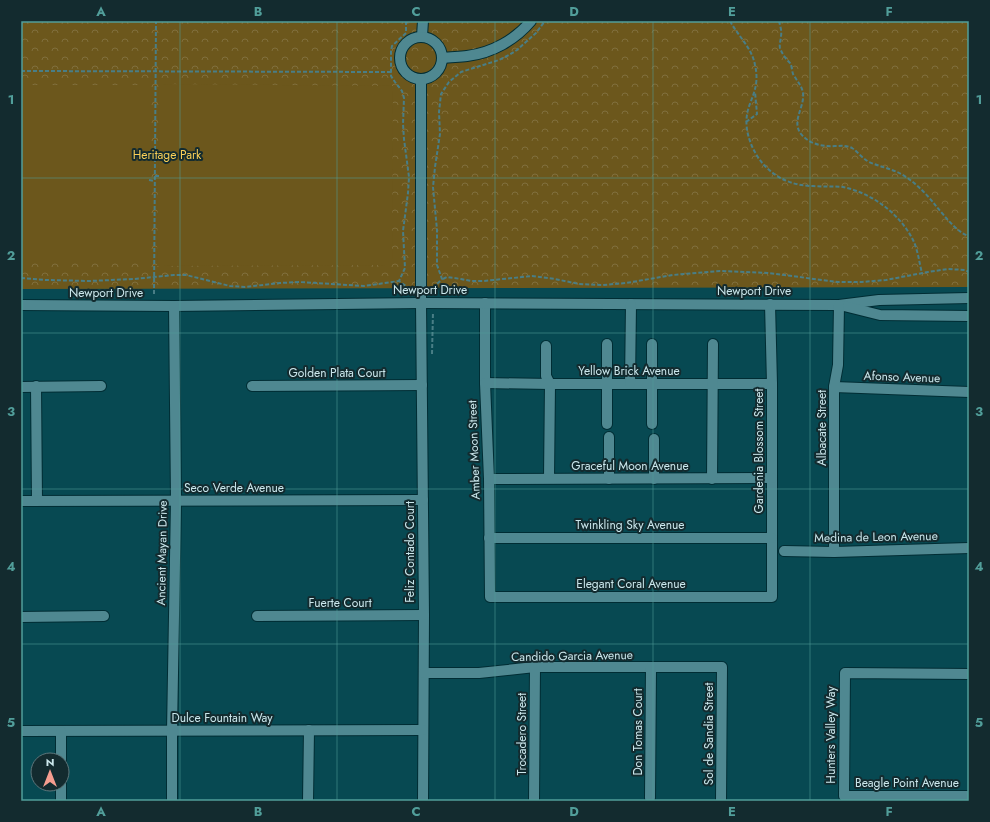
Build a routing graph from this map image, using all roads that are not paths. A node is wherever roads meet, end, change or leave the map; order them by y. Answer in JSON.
{"nodes":[{"id":1,"x":423,"y":21,"type":"edge"},
{"id":2,"x":531,"y":21,"type":"edge"},
{"id":3,"x":422,"y":36,"type":"junction"},
{"id":4,"x":443,"y":58,"type":"junction"},
{"id":5,"x":421,"y":79,"type":"junction"},
{"id":6,"x":969,"y":298,"type":"edge"},
{"id":7,"x":421,"y":303,"type":"junction"},
{"id":8,"x":485,"y":303,"type":"junction"},
{"id":9,"x":630,"y":304,"type":"junction"},
{"id":10,"x":770,"y":304,"type":"junction"},
{"id":11,"x":21,"y":305,"type":"edge"},
{"id":12,"x":839,"y":305,"type":"junction"},
{"id":13,"x":174,"y":306,"type":"junction"},
{"id":14,"x":969,"y":316,"type":"edge"},
{"id":15,"x":607,"y":344,"type":"dead end"},
{"id":16,"x":652,"y":344,"type":"dead end"},
{"id":17,"x":713,"y":344,"type":"dead end"},
{"id":18,"x":546,"y":346,"type":"dead end"},
{"id":19,"x":485,"y":383,"type":"junction"},
{"id":20,"x":550,"y":384,"type":"junction"},
{"id":21,"x":607,"y":384,"type":"junction"},
{"id":22,"x":630,"y":384,"type":"junction"},
{"id":23,"x":652,"y":384,"type":"junction"},
{"id":24,"x":713,"y":384,"type":"junction"},
{"id":25,"x":772,"y":384,"type":"junction"},
{"id":26,"x":422,"y":385,"type":"junction"},
{"id":27,"x":21,"y":386,"type":"edge"},
{"id":28,"x":36,"y":386,"type":"junction"},
{"id":29,"x":101,"y":386,"type":"dead end"},
{"id":30,"x":252,"y":386,"type":"dead end"},
{"id":31,"x":834,"y":387,"type":"junction"},
{"id":32,"x":969,"y":392,"type":"edge"},
{"id":33,"x":607,"y":424,"type":"dead end"},
{"id":34,"x":652,"y":424,"type":"dead end"},
{"id":35,"x":609,"y":437,"type":"dead end"},
{"id":36,"x":654,"y":439,"type":"dead end"},
{"id":37,"x":550,"y":478,"type":"junction"},
{"id":38,"x":772,"y":478,"type":"junction"},
{"id":39,"x":489,"y":479,"type":"junction"},
{"id":40,"x":609,"y":479,"type":"junction"},
{"id":41,"x":654,"y":479,"type":"junction"},
{"id":42,"x":712,"y":479,"type":"junction"},
{"id":43,"x":423,"y":500,"type":"junction"},
{"id":44,"x":21,"y":501,"type":"edge"},
{"id":45,"x":37,"y":501,"type":"junction"},
{"id":46,"x":176,"y":501,"type":"junction"},
{"id":47,"x":489,"y":538,"type":"junction"},
{"id":48,"x":772,"y":538,"type":"junction"},
{"id":49,"x":969,"y":548,"type":"edge"},
{"id":50,"x":784,"y":551,"type":"dead end"},
{"id":51,"x":834,"y":552,"type":"junction"},
{"id":52,"x":490,"y":597,"type":"joint"},
{"id":53,"x":772,"y":597,"type":"joint"},
{"id":54,"x":424,"y":615,"type":"junction"},
{"id":55,"x":104,"y":616,"type":"dead end"},
{"id":56,"x":257,"y":616,"type":"dead end"},
{"id":57,"x":21,"y":617,"type":"edge"},
{"id":58,"x":651,"y":667,"type":"junction"},
{"id":59,"x":722,"y":667,"type":"joint"},
{"id":60,"x":535,"y":668,"type":"junction"},
{"id":61,"x":424,"y":673,"type":"junction"},
{"id":62,"x":969,"y":674,"type":"edge"},
{"id":63,"x":309,"y":730,"type":"junction"},
{"id":64,"x":424,"y":730,"type":"junction"},
{"id":65,"x":21,"y":731,"type":"edge"},
{"id":66,"x":61,"y":731,"type":"junction"},
{"id":67,"x":172,"y":731,"type":"junction"},
{"id":68,"x":61,"y":752,"type":"edge"},
{"id":69,"x":844,"y":796,"type":"joint"},
{"id":70,"x":969,"y":796,"type":"edge"},
{"id":71,"x":650,"y":798,"type":"dead end"},
{"id":72,"x":172,"y":801,"type":"edge"},
{"id":73,"x":308,"y":801,"type":"edge"},
{"id":74,"x":423,"y":801,"type":"edge"},
{"id":75,"x":534,"y":801,"type":"edge"},
{"id":76,"x":721,"y":801,"type":"edge"}],
"edges":[{"from":1,"to":3,"type":"street"},
{"from":2,"to":4,"type":"street"},
{"from":3,"to":4,"type":"street"},
{"from":3,"to":5,"type":"street"},
{"from":4,"to":5,"type":"street"},
{"from":5,"to":7,"type":"street","name":"Feliz Contado Court"},
{"from":6,"to":12,"type":"street","name":"Newport Drive"},
{"from":7,"to":8,"type":"street","name":"Newport Drive"},
{"from":7,"to":13,"type":"street","name":"Newport Drive"},
{"from":7,"to":26,"type":"street","name":"Feliz Contado Court"},
{"from":8,"to":9,"type":"street","name":"Newport Drive"},
{"from":8,"to":19,"type":"street","name":"Amber Moon Street"},
{"from":9,"to":10,"type":"street","name":"Newport Drive"},
{"from":9,"to":22,"type":"street"},
{"from":10,"to":12,"type":"street","name":"Newport Drive"},
{"from":10,"to":25,"type":"street","name":"Gardenia Blossom Street"},
{"from":11,"to":13,"type":"street","name":"Newport Drive"},
{"from":12,"to":14,"type":"street","name":"Newport Drive"},
{"from":12,"to":31,"type":"street","name":"Albacate Street"},
{"from":13,"to":46,"type":"street","name":"Ancient Mayan Drive"},
{"from":15,"to":21,"type":"street"},
{"from":16,"to":23,"type":"street"},
{"from":17,"to":24,"type":"street"},
{"from":18,"to":20,"type":"street"},
{"from":19,"to":20,"type":"street","name":"Yellow Brick Avenue"},
{"from":19,"to":39,"type":"street","name":"Amber Moon Street"},
{"from":20,"to":21,"type":"street","name":"Yellow Brick Avenue"},
{"from":20,"to":37,"type":"street"},
{"from":21,"to":22,"type":"street","name":"Yellow Brick Avenue"},
{"from":21,"to":33,"type":"street"},
{"from":22,"to":23,"type":"street","name":"Yellow Brick Avenue"},
{"from":23,"to":24,"type":"street","name":"Yellow Brick Avenue"},
{"from":23,"to":34,"type":"street"},
{"from":24,"to":25,"type":"street","name":"Yellow Brick Avenue"},
{"from":24,"to":42,"type":"street"},
{"from":25,"to":38,"type":"street","name":"Gardenia Blossom Street"},
{"from":26,"to":30,"type":"street","name":"Golden Plata Court"},
{"from":26,"to":43,"type":"street","name":"Feliz Contado Court"},
{"from":27,"to":28,"type":"street"},
{"from":28,"to":29,"type":"street"},
{"from":28,"to":45,"type":"street"},
{"from":31,"to":32,"type":"street","name":"Afonso Avenue"},
{"from":31,"to":51,"type":"street","name":"Albacate Street"},
{"from":35,"to":40,"type":"street"},
{"from":36,"to":41,"type":"street"},
{"from":37,"to":39,"type":"street","name":"Graceful Moon Avenue"},
{"from":37,"to":40,"type":"street","name":"Graceful Moon Avenue"},
{"from":38,"to":42,"type":"street","name":"Graceful Moon Avenue"},
{"from":38,"to":48,"type":"street","name":"Gardenia Blossom Street"},
{"from":39,"to":47,"type":"street","name":"Amber Moon Street"},
{"from":40,"to":41,"type":"street","name":"Graceful Moon Avenue"},
{"from":41,"to":42,"type":"street","name":"Graceful Moon Avenue"},
{"from":43,"to":46,"type":"street","name":"Seco Verde Avenue"},
{"from":43,"to":54,"type":"street","name":"Feliz Contado Court"},
{"from":44,"to":45,"type":"street","name":"Seco Verde Avenue"},
{"from":45,"to":46,"type":"street","name":"Seco Verde Avenue"},
{"from":46,"to":67,"type":"street","name":"Ancient Mayan Drive"},
{"from":47,"to":48,"type":"street","name":"Twinkling Sky Avenue"},
{"from":47,"to":52,"type":"street","name":"Amber Moon Street"},
{"from":48,"to":53,"type":"street","name":"Gardenia Blossom Street"},
{"from":49,"to":51,"type":"street","name":"Medina de Leon Avenue"},
{"from":50,"to":51,"type":"street","name":"Medina de Leon Avenue"},
{"from":52,"to":53,"type":"street","name":"Elegant Coral Avenue"},
{"from":54,"to":56,"type":"street","name":"Fuerte Court"},
{"from":54,"to":61,"type":"street","name":"Feliz Contado Court"},
{"from":55,"to":57,"type":"street"},
{"from":58,"to":59,"type":"street","name":"Candido Garcia Avenue"},
{"from":58,"to":60,"type":"street","name":"Candido Garcia Avenue"},
{"from":58,"to":71,"type":"street","name":"Don Tomas Court"},
{"from":59,"to":76,"type":"street","name":"Sol de Sandia Street"},
{"from":60,"to":61,"type":"street","name":"Candido Garcia Avenue"},
{"from":60,"to":75,"type":"street","name":"Trocadero Street"},
{"from":61,"to":64,"type":"street","name":"Feliz Contado Court"},
{"from":62,"to":69,"type":"street","name":"Hunters Valley Way"},
{"from":63,"to":64,"type":"street","name":"Dulce Fountain Way"},
{"from":63,"to":67,"type":"street","name":"Dulce Fountain Way"},
{"from":63,"to":73,"type":"street"},
{"from":64,"to":74,"type":"street","name":"Feliz Contado Court"},
{"from":65,"to":66,"type":"street","name":"Dulce Fountain Way"},
{"from":66,"to":67,"type":"street","name":"Dulce Fountain Way"},
{"from":66,"to":68,"type":"street"},
{"from":67,"to":72,"type":"street","name":"Ancient Mayan Drive"},
{"from":69,"to":70,"type":"street","name":"Beagle Point Avenue"}]}
